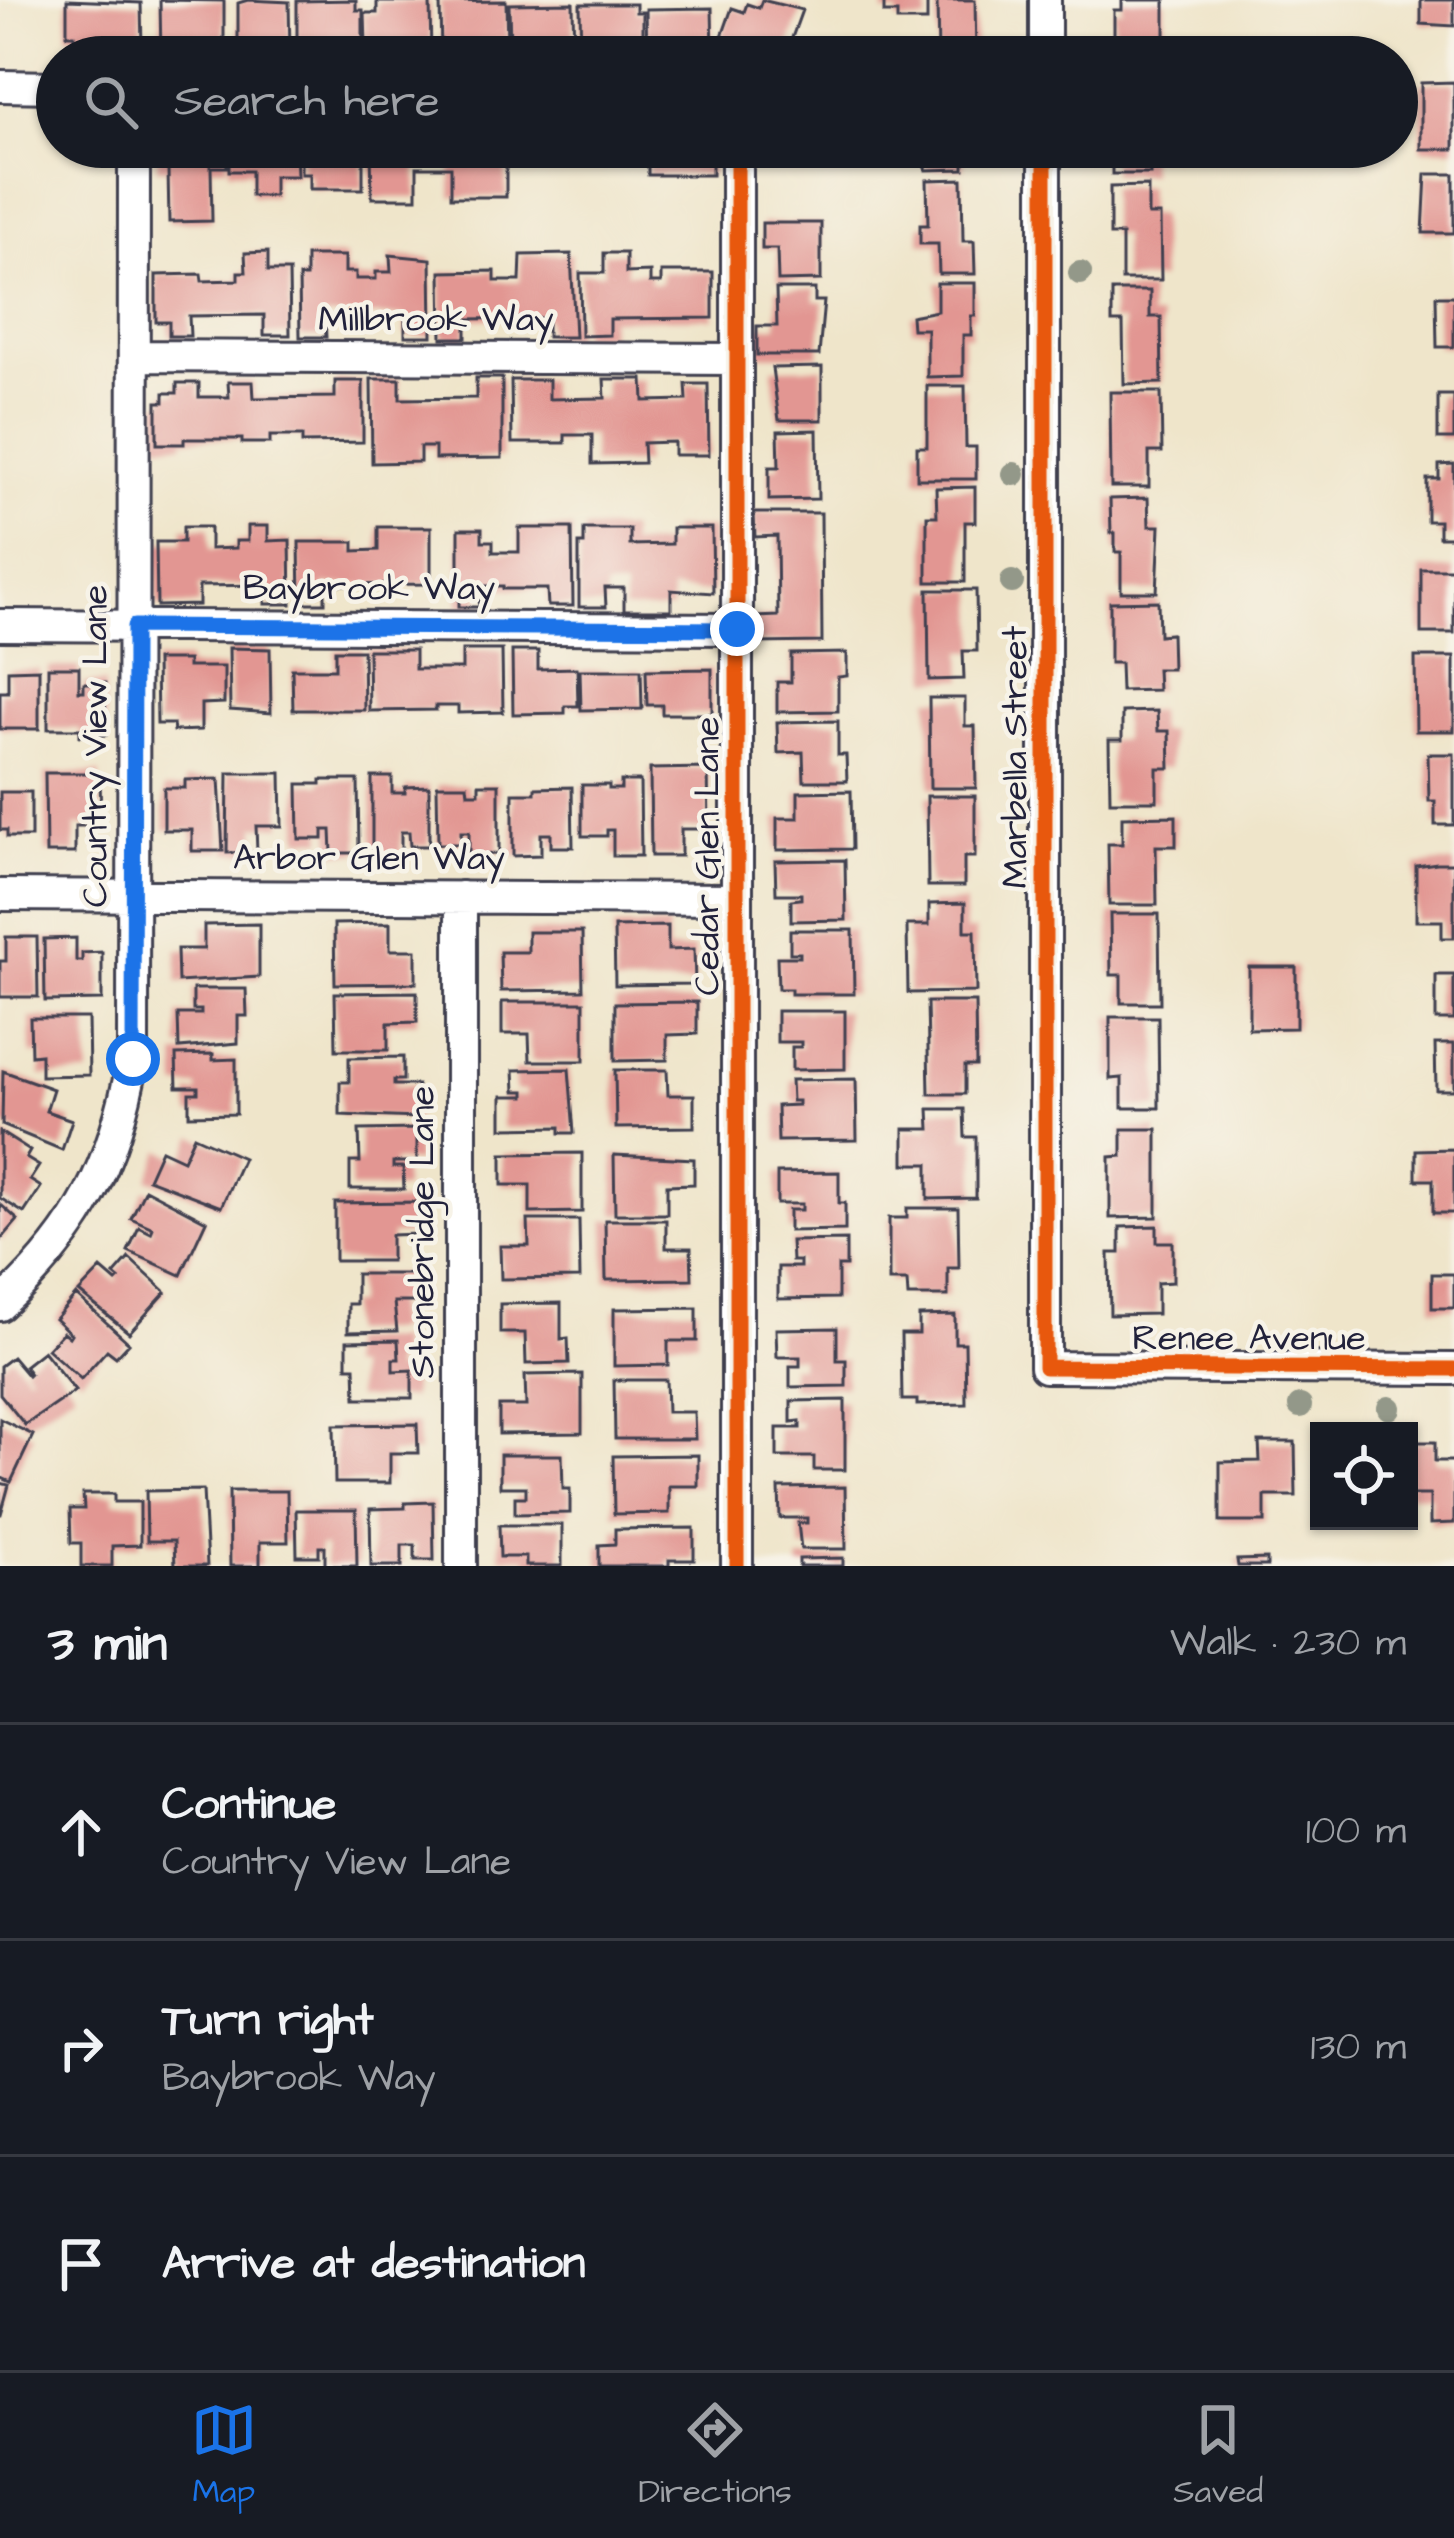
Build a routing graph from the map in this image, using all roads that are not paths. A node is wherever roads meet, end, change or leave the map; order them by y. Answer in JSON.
{"nodes":[{"id":1,"x":1045,"y":0,"type":"edge"},
{"id":2,"x":1045,"y":36,"type":"edge"},
{"id":3,"x":0,"y":86,"type":"edge"},
{"id":4,"x":36,"y":87,"type":"edge"},
{"id":5,"x":134,"y":168,"type":"edge"},
{"id":6,"x":737,"y":168,"type":"edge"},
{"id":7,"x":1045,"y":168,"type":"edge"},
{"id":8,"x":134,"y":356,"type":"junction"},
{"id":9,"x":737,"y":359,"type":"junction"},
{"id":10,"x":0,"y":625,"type":"edge"},
{"id":11,"x":134,"y":626,"type":"junction"},
{"id":12,"x":737,"y":629,"type":"junction"},
{"id":13,"x":0,"y":896,"type":"edge"},
{"id":14,"x":134,"y":896,"type":"junction"},
{"id":15,"x":461,"y":897,"type":"junction"},
{"id":16,"x":737,"y":898,"type":"junction"},
{"id":17,"x":0,"y":1305,"type":"edge"},
{"id":18,"x":1045,"y":1367,"type":"joint"},
{"id":19,"x":1454,"y":1369,"type":"edge"},
{"id":20,"x":461,"y":1566,"type":"edge"},
{"id":21,"x":737,"y":1566,"type":"edge"}],
"edges":[{"from":1,"to":2,"type":"street"},
{"from":3,"to":4,"type":"street"},
{"from":5,"to":8,"type":"street","name":"Country View Lane"},
{"from":6,"to":9,"type":"street","name":"Cedar Glen Lane"},
{"from":7,"to":18,"type":"street","name":"Marbella Street"},
{"from":8,"to":9,"type":"street","name":"Millbrook Way"},
{"from":8,"to":11,"type":"street","name":"Country View Lane"},
{"from":9,"to":12,"type":"street","name":"Cedar Glen Lane"},
{"from":10,"to":11,"type":"street","name":"Baybrook Way"},
{"from":11,"to":12,"type":"street","name":"Baybrook Way"},
{"from":11,"to":14,"type":"street","name":"Country View Lane"},
{"from":12,"to":16,"type":"street","name":"Cedar Glen Lane"},
{"from":13,"to":14,"type":"street","name":"Arbor Glen Way"},
{"from":14,"to":15,"type":"street","name":"Arbor Glen Way"},
{"from":14,"to":17,"type":"street","name":"Country View Lane"},
{"from":15,"to":16,"type":"street","name":"Arbor Glen Way"},
{"from":15,"to":20,"type":"street","name":"Stonebridge Lane"},
{"from":16,"to":21,"type":"street","name":"Cedar Glen Lane"},
{"from":18,"to":19,"type":"street","name":"Renee Avenue"}]}
